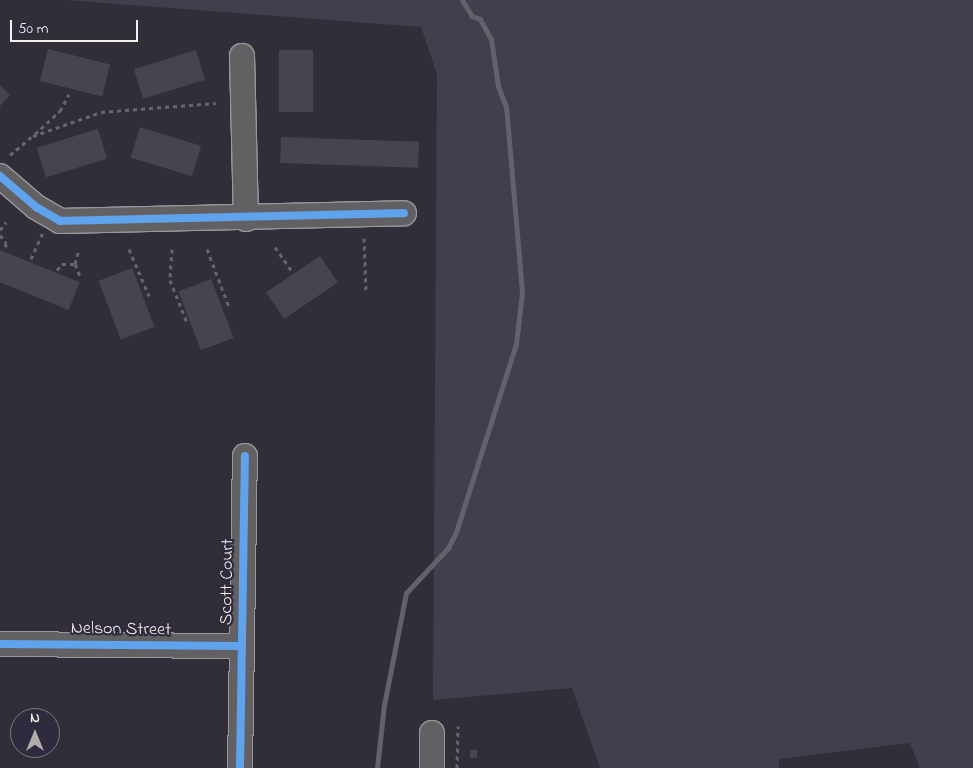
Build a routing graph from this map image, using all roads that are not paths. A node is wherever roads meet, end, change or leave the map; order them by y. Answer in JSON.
{"nodes":[{"id":1,"x":242,"y":56,"type":"dead end"},
{"id":2,"x":0,"y":176,"type":"edge"},
{"id":3,"x":404,"y":213,"type":"dead end"},
{"id":4,"x":246,"y":219,"type":"junction"},
{"id":5,"x":245,"y":456,"type":"dead end"},
{"id":6,"x":0,"y":644,"type":"edge"},
{"id":7,"x":242,"y":646,"type":"junction"},
{"id":8,"x":432,"y":733,"type":"dead end"},
{"id":9,"x":240,"y":768,"type":"edge"},
{"id":10,"x":432,"y":768,"type":"edge"}],
"edges":[{"from":1,"to":4,"type":"street"},
{"from":2,"to":4,"type":"street"},
{"from":3,"to":4,"type":"street"},
{"from":5,"to":7,"type":"street","name":"Scott Court"},
{"from":6,"to":7,"type":"street","name":"Nelson Street"},
{"from":7,"to":9,"type":"street","name":"Scott Court"},
{"from":8,"to":10,"type":"street"}]}
